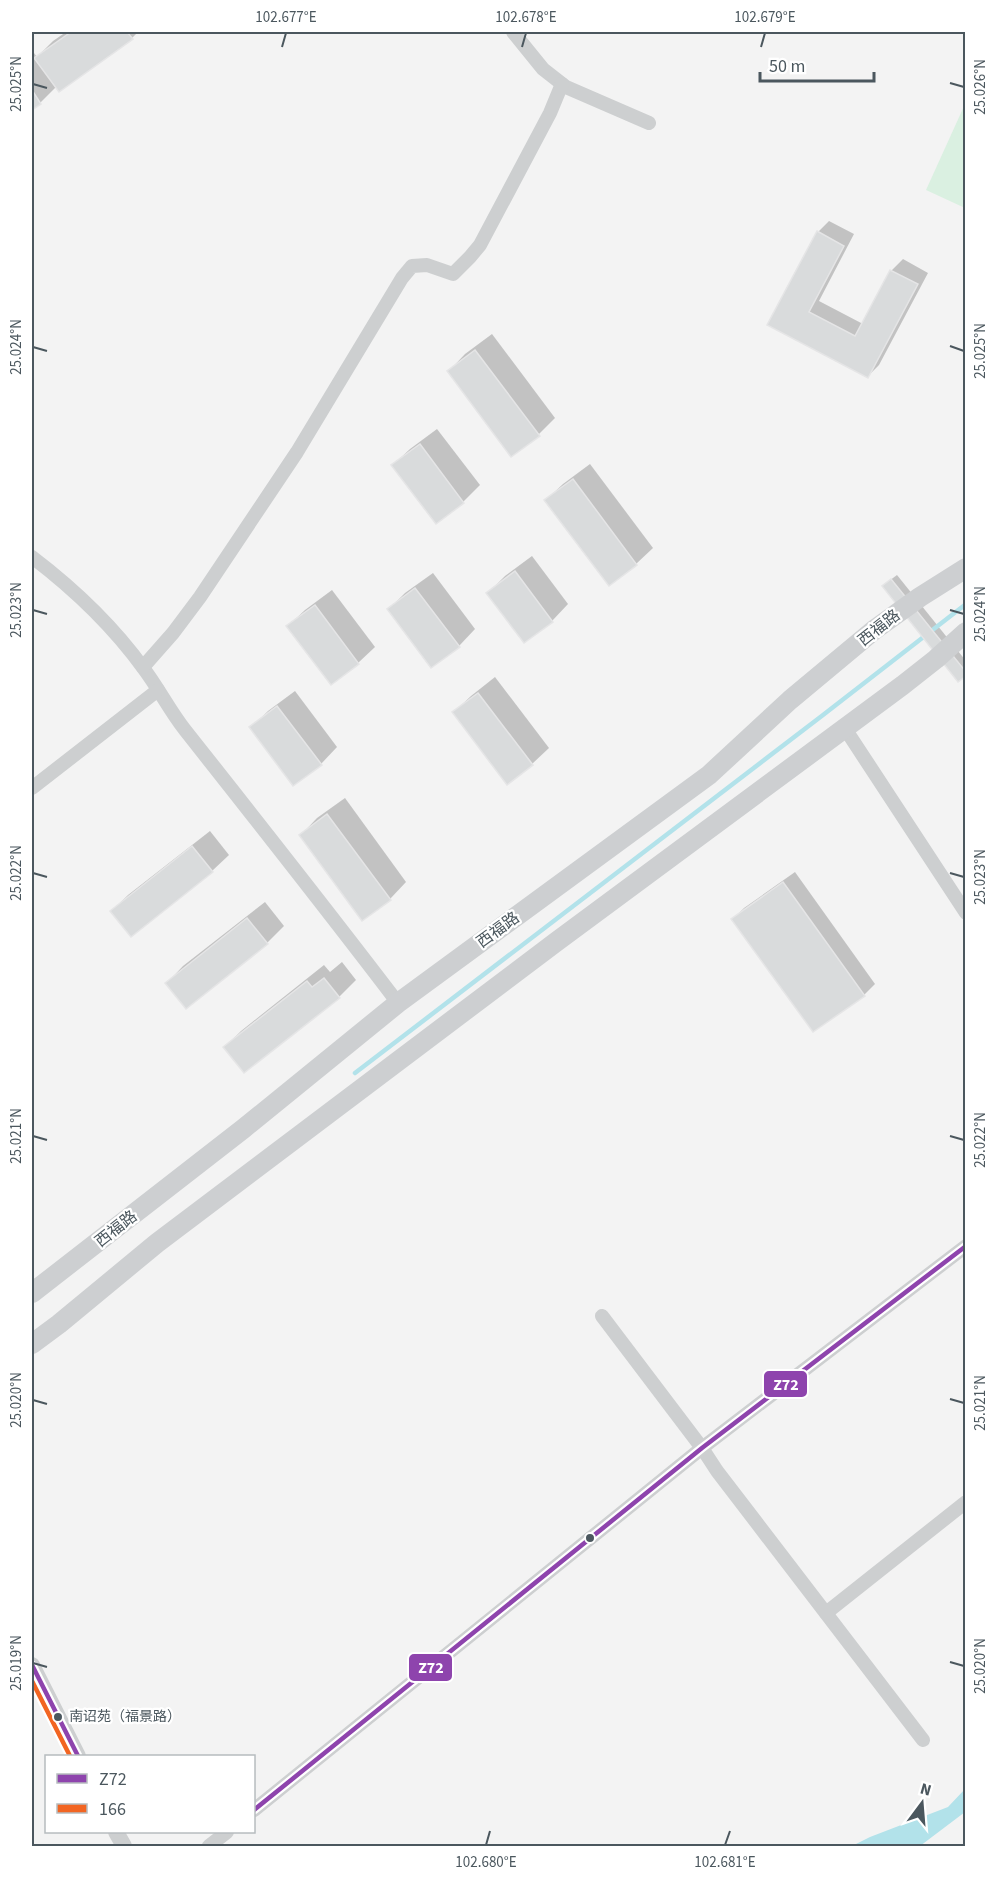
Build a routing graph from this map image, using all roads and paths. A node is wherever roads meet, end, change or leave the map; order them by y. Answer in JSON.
{"nodes":[{"id":1,"x":513,"y":32,"type":"edge"},
{"id":2,"x":562,"y":84,"type":"junction"},
{"id":3,"x":650,"y":123,"type":"dead end"},
{"id":4,"x":32,"y":557,"type":"edge"},
{"id":5,"x":966,"y":568,"type":"edge"},
{"id":6,"x":966,"y":632,"type":"edge"},
{"id":7,"x":143,"y":667,"type":"junction"},
{"id":8,"x":158,"y":690,"type":"junction"},
{"id":9,"x":844,"y":727,"type":"junction"},
{"id":10,"x":32,"y":788,"type":"edge"},
{"id":11,"x":966,"y":913,"type":"edge"},
{"id":12,"x":398,"y":1004,"type":"junction"},
{"id":13,"x":966,"y":1246,"type":"edge"},
{"id":14,"x":32,"y":1293,"type":"edge"},
{"id":15,"x":602,"y":1316,"type":"dead end"},
{"id":16,"x":32,"y":1344,"type":"edge"},
{"id":17,"x":702,"y":1448,"type":"junction"},
{"id":18,"x":966,"y":1502,"type":"edge"},
{"id":19,"x":826,"y":1613,"type":"junction"},
{"id":20,"x":32,"y":1665,"type":"edge"},
{"id":21,"x":923,"y":1740,"type":"dead end"},
{"id":22,"x":77,"y":1755,"type":"edge"},
{"id":23,"x":255,"y":1809,"type":"edge"},
{"id":24,"x":226,"y":1833,"type":"edge"},
{"id":25,"x":209,"y":1846,"type":"edge"}],
"edges":[{"from":1,"to":2,"type":"street"},
{"from":2,"to":3,"type":"street"},
{"from":2,"to":7,"type":"street"},
{"from":4,"to":7,"type":"street"},
{"from":5,"to":12,"type":"main road","name":"西福路"},
{"from":6,"to":9,"type":"main road"},
{"from":7,"to":8,"type":"street"},
{"from":8,"to":10,"type":"street"},
{"from":8,"to":12,"type":"street"},
{"from":9,"to":11,"type":"street"},
{"from":9,"to":16,"type":"main road"},
{"from":12,"to":14,"type":"main road","name":"西福路"},
{"from":13,"to":17,"type":"street"},
{"from":15,"to":17,"type":"street"},
{"from":17,"to":19,"type":"street"},
{"from":17,"to":23,"type":"street"},
{"from":18,"to":19,"type":"street"},
{"from":19,"to":21,"type":"street"},
{"from":20,"to":22,"type":"street"},
{"from":24,"to":25,"type":"street"}]}
